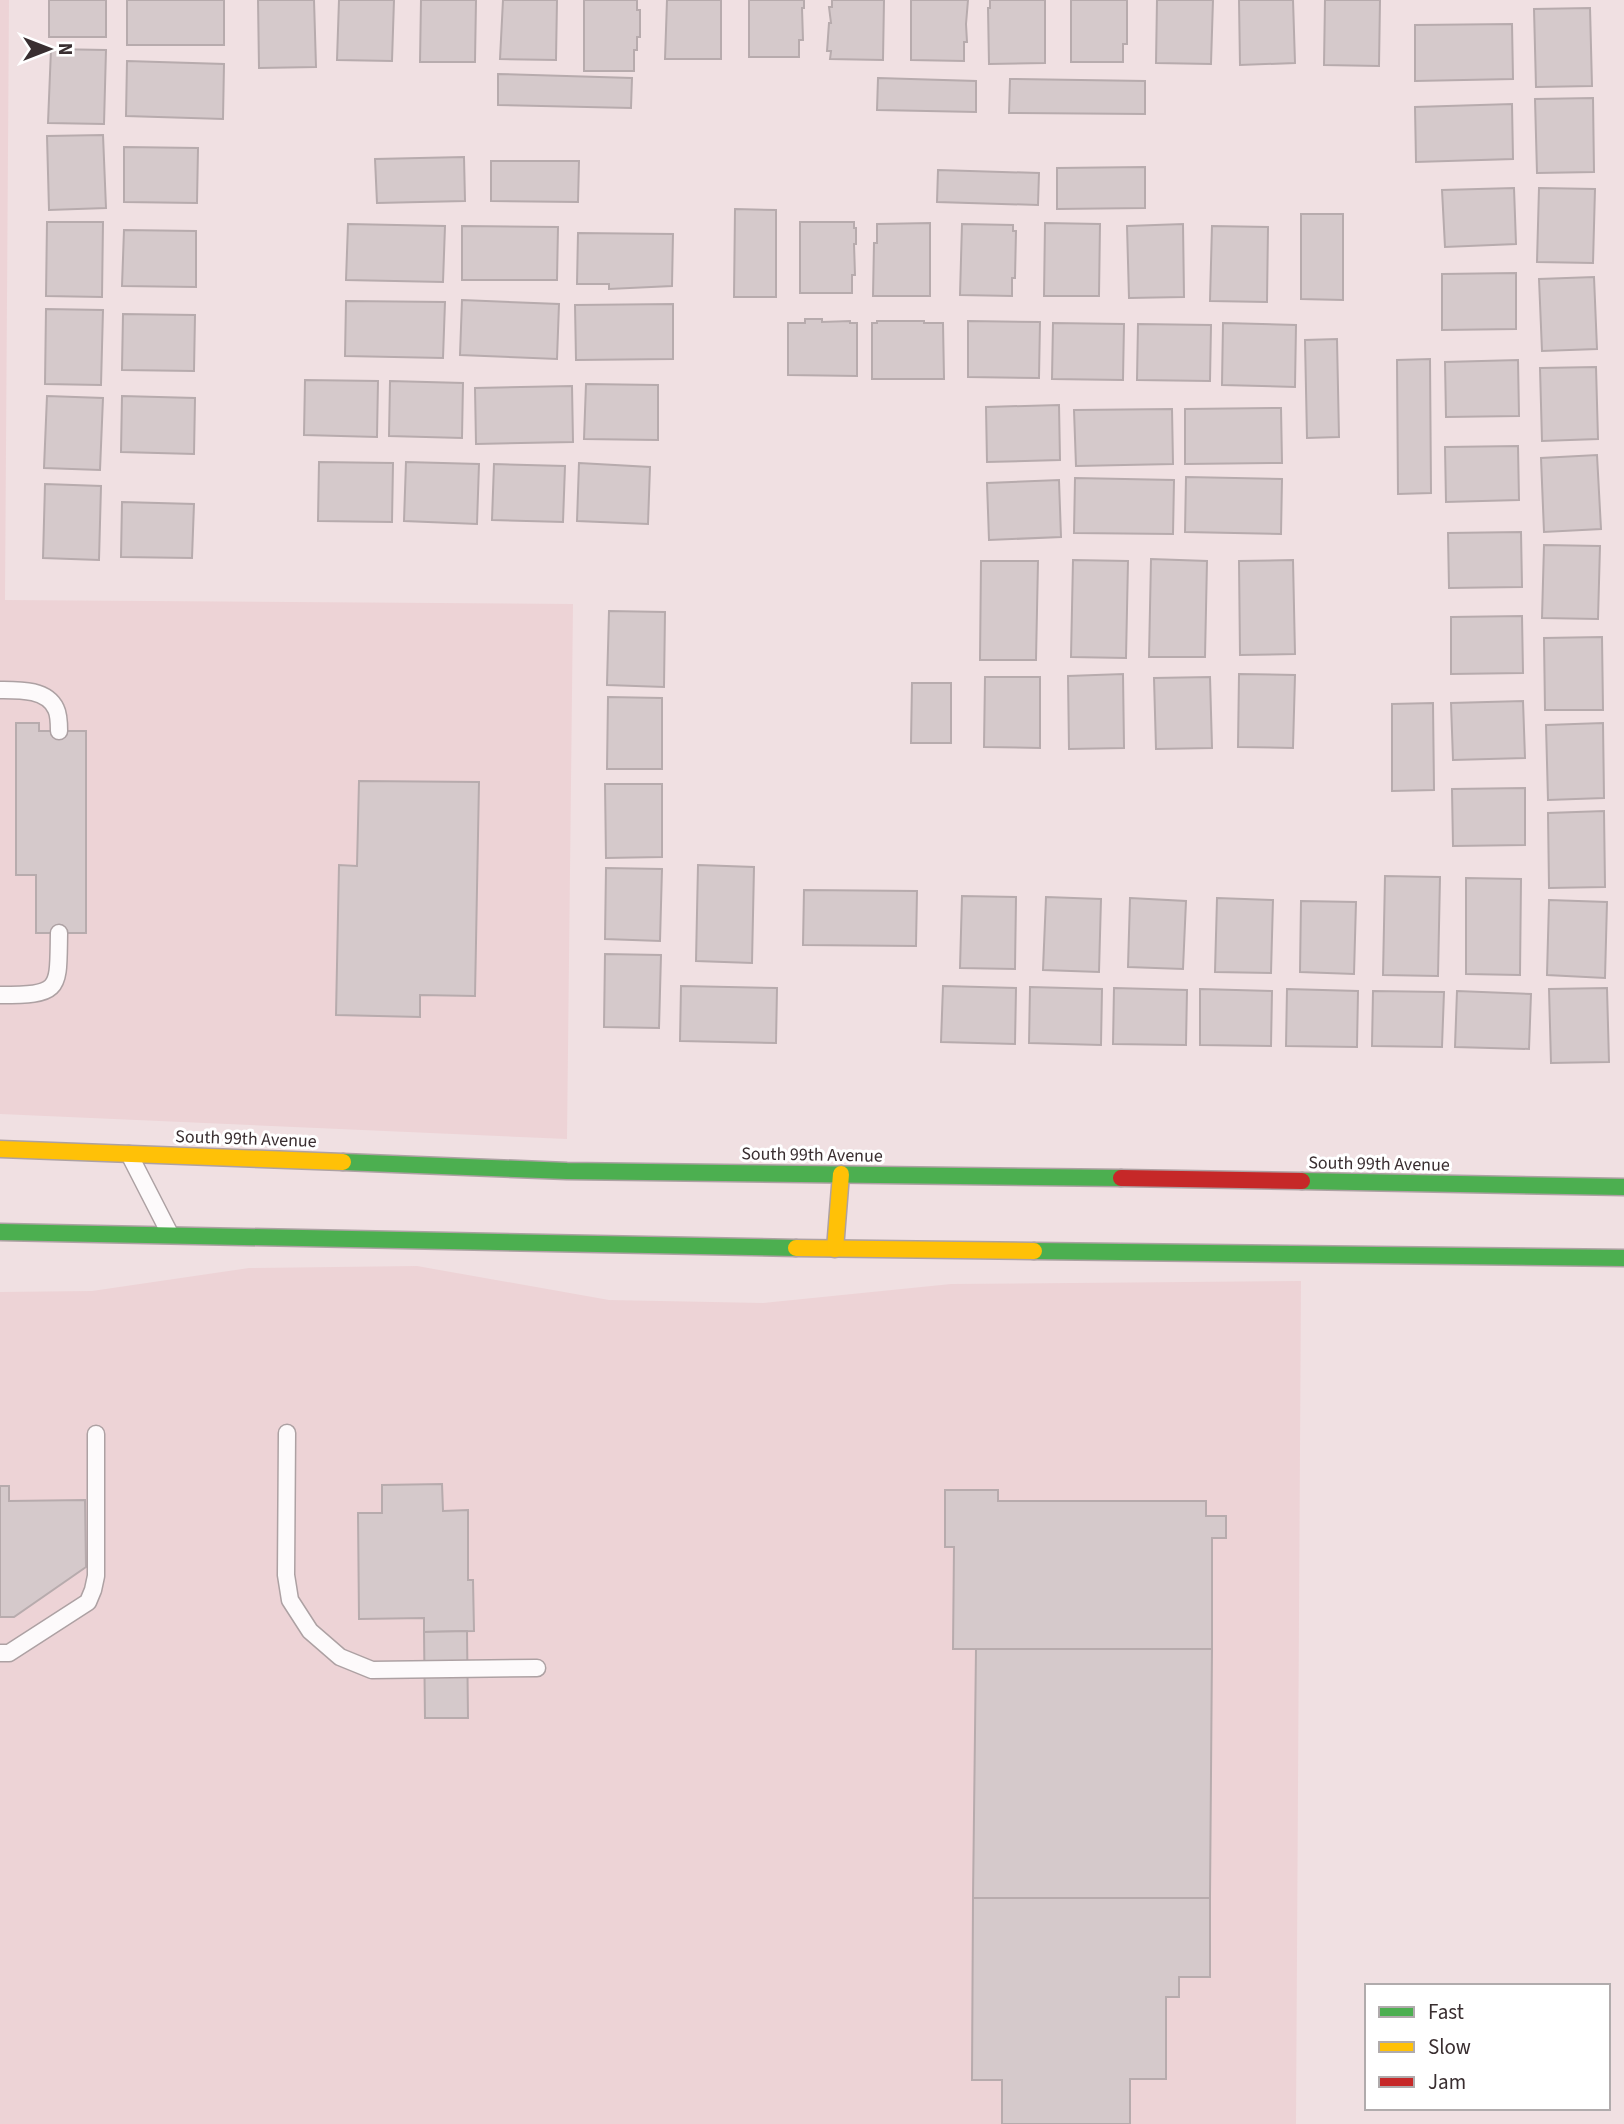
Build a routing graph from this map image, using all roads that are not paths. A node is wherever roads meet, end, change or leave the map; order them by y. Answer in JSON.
{"nodes":[{"id":1,"x":0,"y":690,"type":"edge"},
{"id":2,"x":59,"y":731,"type":"dead end"},
{"id":3,"x":59,"y":933,"type":"dead end"},
{"id":4,"x":0,"y":995,"type":"edge"},
{"id":5,"x":0,"y":1149,"type":"edge"},
{"id":6,"x":129,"y":1154,"type":"junction"},
{"id":7,"x":841,"y":1174,"type":"junction"},
{"id":8,"x":1624,"y":1187,"type":"edge"},
{"id":9,"x":0,"y":1232,"type":"edge"},
{"id":10,"x":171,"y":1236,"type":"junction"},
{"id":11,"x":835,"y":1250,"type":"junction"},
{"id":12,"x":1624,"y":1258,"type":"edge"},
{"id":13,"x":287,"y":1433,"type":"dead end"},
{"id":14,"x":96,"y":1434,"type":"dead end"},
{"id":15,"x":0,"y":1653,"type":"edge"},
{"id":16,"x":537,"y":1668,"type":"dead end"}],
"edges":[{"from":1,"to":2,"type":"lane"},
{"from":3,"to":4,"type":"lane"},
{"from":5,"to":6,"type":"main road","name":"South 99th Avenue"},
{"from":6,"to":7,"type":"main road","name":"South 99th Avenue"},
{"from":6,"to":10,"type":"lane"},
{"from":7,"to":8,"type":"main road","name":"South 99th Avenue"},
{"from":7,"to":11,"type":"main road"},
{"from":9,"to":10,"type":"main road"},
{"from":10,"to":11,"type":"main road"},
{"from":11,"to":12,"type":"main road"},
{"from":13,"to":16,"type":"lane"},
{"from":14,"to":15,"type":"lane"}]}
